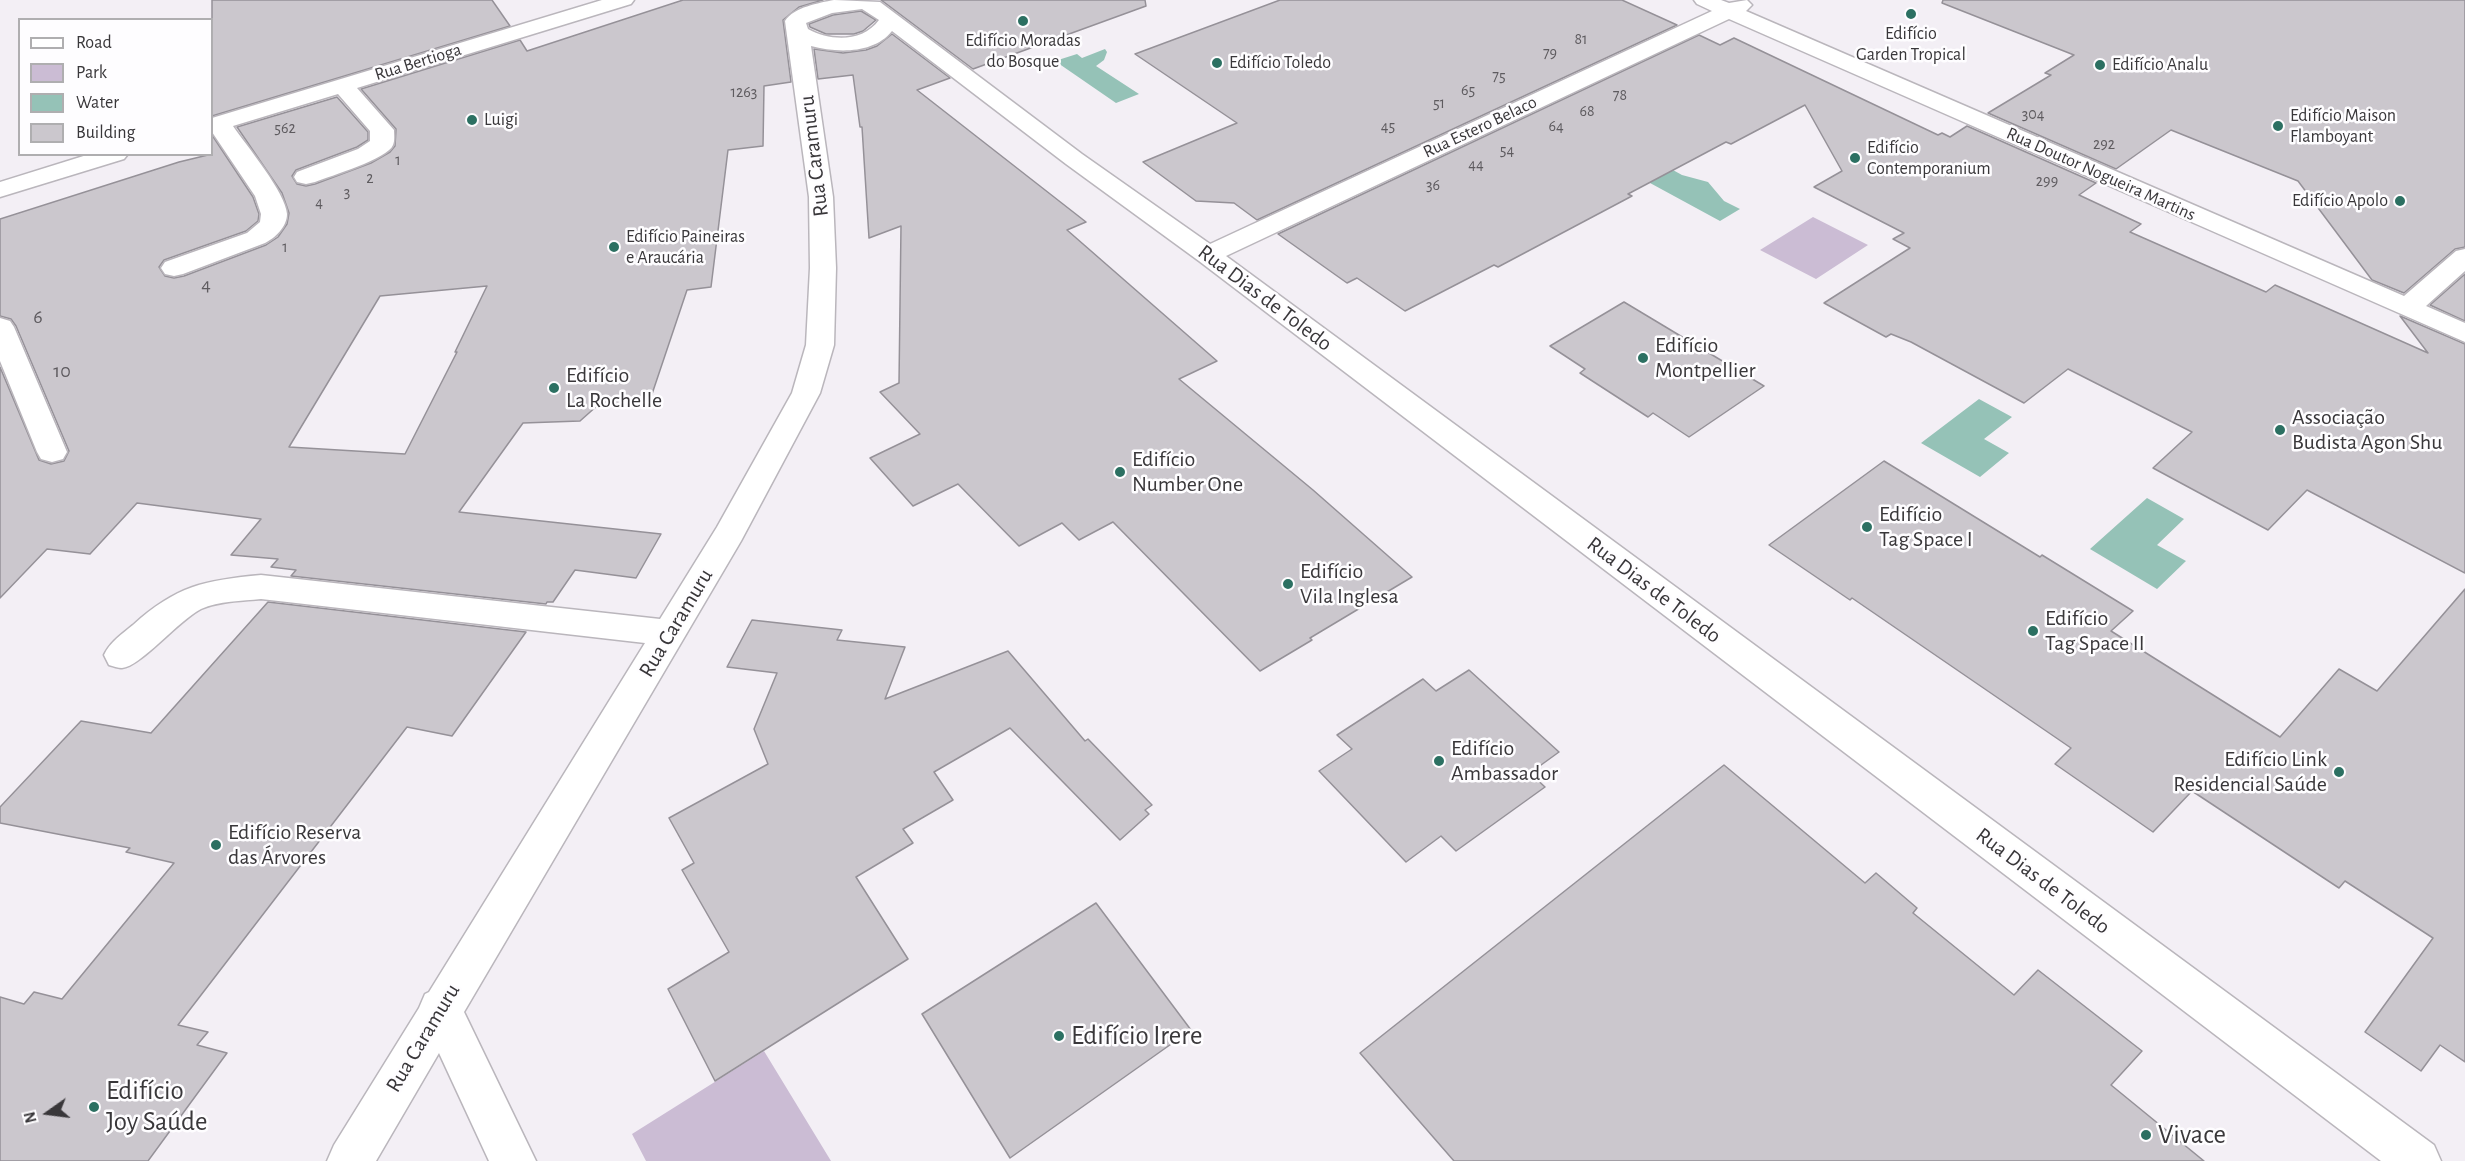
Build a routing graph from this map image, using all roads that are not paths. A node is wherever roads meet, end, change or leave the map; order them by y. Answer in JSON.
{"nodes":[{"id":1,"x":624,"y":0,"type":"edge"},
{"id":2,"x":793,"y":0,"type":"edge"},
{"id":3,"x":1704,"y":0,"type":"edge"},
{"id":4,"x":1752,"y":0,"type":"edge"},
{"id":5,"x":566,"y":8,"type":"edge"},
{"id":6,"x":877,"y":8,"type":"edge"},
{"id":7,"x":1728,"y":11,"type":"junction"},
{"id":8,"x":797,"y":26,"type":"junction"},
{"id":9,"x":342,"y":85,"type":"junction"},
{"id":10,"x":215,"y":124,"type":"edge"},
{"id":11,"x":110,"y":156,"type":"edge"},
{"id":12,"x":306,"y":177,"type":"dead end"},
{"id":13,"x":0,"y":190,"type":"edge"},
{"id":14,"x":1208,"y":255,"type":"junction"},
{"id":15,"x":2465,"y":257,"type":"edge"},
{"id":16,"x":174,"y":268,"type":"dead end"},
{"id":17,"x":2407,"y":308,"type":"junction"},
{"id":18,"x":0,"y":327,"type":"edge"},
{"id":19,"x":2465,"y":333,"type":"edge"},
{"id":20,"x":51,"y":452,"type":"dead end"},
{"id":21,"x":670,"y":633,"type":"junction"},
{"id":22,"x":121,"y":655,"type":"dead end"},
{"id":23,"x":440,"y":1008,"type":"junction"},
{"id":24,"x":350,"y":1161,"type":"edge"},
{"id":25,"x":513,"y":1161,"type":"edge"},
{"id":26,"x":2418,"y":1161,"type":"edge"}],
"edges":[{"from":1,"to":5,"type":"street","name":"Rua Bertioga"},
{"from":2,"to":8,"type":"street","name":"Rua Caramuru"},
{"from":3,"to":7,"type":"street","name":"Rua Doutor Nogueira Martins"},
{"from":4,"to":7,"type":"street","name":"Rua Estero Belaco"},
{"from":5,"to":9,"type":"street","name":"Rua Bertioga"},
{"from":6,"to":8,"type":"street"},
{"from":6,"to":8,"type":"street"},
{"from":6,"to":14,"type":"street","name":"Rua Dias de Toledo"},
{"from":7,"to":14,"type":"street","name":"Rua Estero Belaco"},
{"from":7,"to":17,"type":"street","name":"Rua Doutor Nogueira Martins"},
{"from":8,"to":21,"type":"street","name":"Rua Caramuru"},
{"from":9,"to":10,"type":"street","name":"Rua Bertioga"},
{"from":9,"to":12,"type":"street"},
{"from":10,"to":16,"type":"street"},
{"from":11,"to":13,"type":"street"},
{"from":14,"to":26,"type":"street","name":"Rua Dias de Toledo"},
{"from":15,"to":17,"type":"street"},
{"from":17,"to":19,"type":"street","name":"Rua Doutor Nogueira Martins"},
{"from":18,"to":20,"type":"street"},
{"from":21,"to":22,"type":"street"},
{"from":21,"to":23,"type":"street","name":"Rua Caramuru"},
{"from":23,"to":24,"type":"street","name":"Rua Caramuru"},
{"from":23,"to":25,"type":"street"}]}
